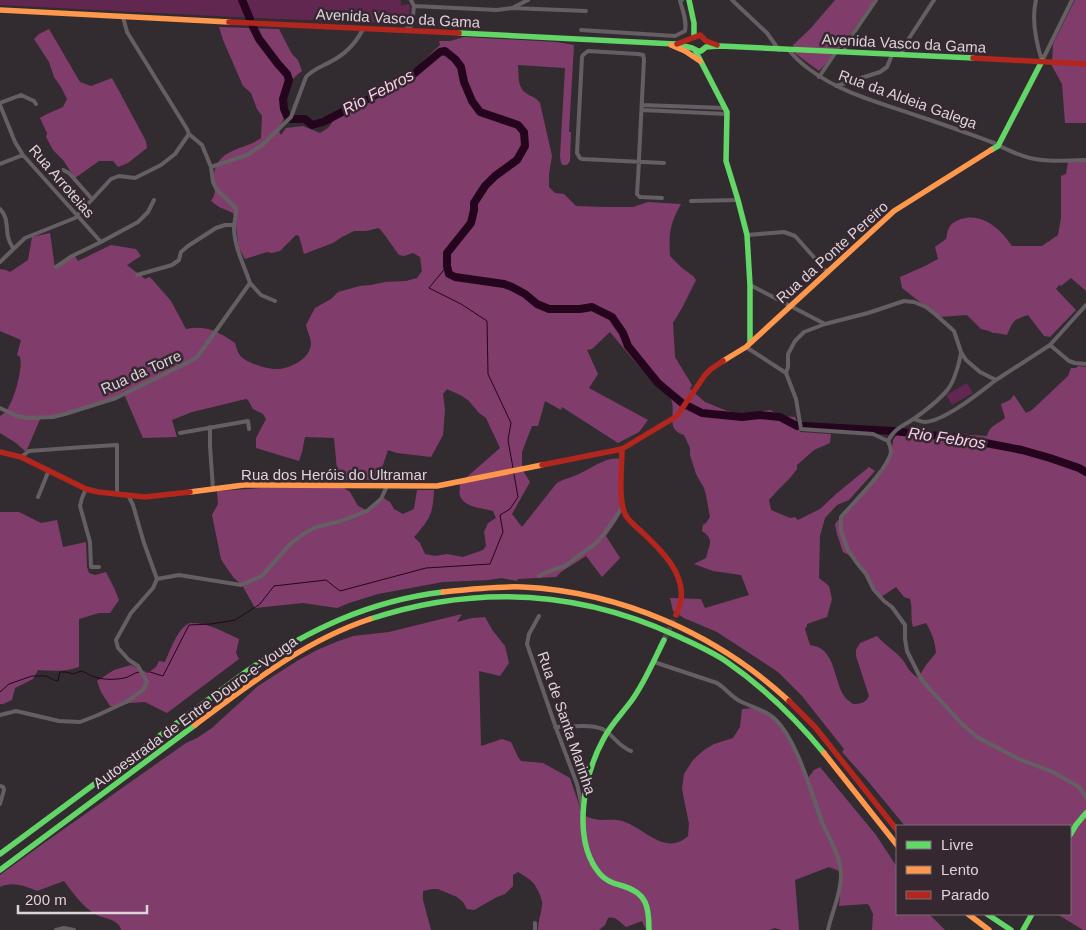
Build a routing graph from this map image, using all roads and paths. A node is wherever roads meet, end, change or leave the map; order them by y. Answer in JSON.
{"nodes":[{"id":1,"x":411,"y":0,"type":"edge"},
{"id":2,"x":518,"y":0,"type":"edge"},
{"id":3,"x":528,"y":0,"type":"edge"},
{"id":4,"x":682,"y":0,"type":"edge"},
{"id":5,"x":689,"y":0,"type":"edge"},
{"id":6,"x":732,"y":0,"type":"edge"},
{"id":7,"x":876,"y":0,"type":"edge"},
{"id":8,"x":934,"y":0,"type":"edge"},
{"id":9,"x":1036,"y":0,"type":"edge"},
{"id":10,"x":1072,"y":0,"type":"edge"},
{"id":11,"x":414,"y":6,"type":"junction"},
{"id":12,"x":512,"y":8,"type":"junction"},
{"id":13,"x":0,"y":10,"type":"edge"},
{"id":14,"x":586,"y":11,"type":"dead end"},
{"id":15,"x":123,"y":17,"type":"junction"},
{"id":16,"x":363,"y":29,"type":"junction"},
{"id":17,"x":402,"y":30,"type":"junction"},
{"id":18,"x":581,"y":30,"type":"dead end"},
{"id":19,"x":695,"y":37,"type":"junction"},
{"id":20,"x":671,"y":44,"type":"junction"},
{"id":21,"x":705,"y":46,"type":"junction"},
{"id":22,"x":694,"y":49,"type":"junction"},
{"id":23,"x":779,"y":50,"type":"junction"},
{"id":24,"x":789,"y":50,"type":"junction"},
{"id":25,"x":836,"y":52,"type":"junction"},
{"id":26,"x":844,"y":52,"type":"junction"},
{"id":27,"x":892,"y":55,"type":"junction"},
{"id":28,"x":902,"y":55,"type":"junction"},
{"id":29,"x":1042,"y":61,"type":"junction"},
{"id":30,"x":701,"y":62,"type":"junction"},
{"id":31,"x":1086,"y":64,"type":"edge"},
{"id":32,"x":819,"y":77,"type":"junction"},
{"id":33,"x":836,"y":86,"type":"junction"},
{"id":34,"x":0,"y":104,"type":"edge"},
{"id":35,"x":36,"y":104,"type":"dead end"},
{"id":36,"x":642,"y":107,"type":"junction"},
{"id":37,"x":726,"y":111,"type":"junction"},
{"id":38,"x":6,"y":121,"type":"junction"},
{"id":39,"x":0,"y":123,"type":"edge"},
{"id":40,"x":189,"y":134,"type":"junction"},
{"id":41,"x":998,"y":146,"type":"junction"},
{"id":42,"x":23,"y":155,"type":"junction"},
{"id":43,"x":1086,"y":160,"type":"edge"},
{"id":44,"x":639,"y":162,"type":"junction"},
{"id":45,"x":664,"y":163,"type":"dead end"},
{"id":46,"x":0,"y":164,"type":"edge"},
{"id":47,"x":211,"y":167,"type":"junction"},
{"id":48,"x":63,"y":170,"type":"dead end"},
{"id":49,"x":662,"y":198,"type":"dead end"},
{"id":50,"x":92,"y":199,"type":"junction"},
{"id":51,"x":154,"y":200,"type":"dead end"},
{"id":52,"x":738,"y":200,"type":"junction"},
{"id":53,"x":691,"y":201,"type":"dead end"},
{"id":54,"x":0,"y":208,"type":"edge"},
{"id":55,"x":78,"y":216,"type":"junction"},
{"id":56,"x":233,"y":226,"type":"junction"},
{"id":57,"x":747,"y":235,"type":"junction"},
{"id":58,"x":101,"y":242,"type":"junction"},
{"id":59,"x":14,"y":248,"type":"junction"},
{"id":60,"x":0,"y":262,"type":"edge"},
{"id":61,"x":56,"y":267,"type":"dead end"},
{"id":62,"x":828,"y":273,"type":"junction"},
{"id":63,"x":137,"y":275,"type":"dead end"},
{"id":64,"x":250,"y":283,"type":"junction"},
{"id":65,"x":750,"y":286,"type":"junction"},
{"id":66,"x":275,"y":301,"type":"dead end"},
{"id":67,"x":1086,"y":305,"type":"edge"},
{"id":68,"x":790,"y":307,"type":"junction"},
{"id":69,"x":825,"y":324,"type":"junction"},
{"id":70,"x":748,"y":344,"type":"junction"},
{"id":71,"x":1050,"y":345,"type":"junction"},
{"id":72,"x":961,"y":352,"type":"junction"},
{"id":73,"x":1086,"y":364,"type":"edge"},
{"id":74,"x":786,"y":373,"type":"junction"},
{"id":75,"x":996,"y":380,"type":"junction"},
{"id":76,"x":0,"y":408,"type":"edge"},
{"id":77,"x":914,"y":418,"type":"junction"},
{"id":78,"x":210,"y":428,"type":"junction"},
{"id":79,"x":249,"y":429,"type":"dead end"},
{"id":80,"x":180,"y":433,"type":"dead end"},
{"id":81,"x":888,"y":441,"type":"junction"},
{"id":82,"x":622,"y":449,"type":"junction"},
{"id":83,"x":0,"y":452,"type":"edge"},
{"id":84,"x":21,"y":457,"type":"junction"},
{"id":85,"x":49,"y":470,"type":"junction"},
{"id":86,"x":387,"y":486,"type":"junction"},
{"id":87,"x":213,"y":488,"type":"junction"},
{"id":88,"x":86,"y":489,"type":"junction"},
{"id":89,"x":117,"y":494,"type":"junction"},
{"id":90,"x":128,"y":495,"type":"junction"},
{"id":91,"x":38,"y":497,"type":"dead end"},
{"id":92,"x":622,"y":508,"type":"junction"},
{"id":93,"x":99,"y":567,"type":"dead end"},
{"id":94,"x":539,"y":576,"type":"dead end"},
{"id":95,"x":157,"y":579,"type":"junction"},
{"id":96,"x":676,"y":615,"type":"tunnel mouth"},
{"id":97,"x":539,"y":616,"type":"dead end"},
{"id":98,"x":664,"y":640,"type":"tunnel mouth"},
{"id":99,"x":654,"y":662,"type":"junction"},
{"id":100,"x":0,"y":715,"type":"edge"},
{"id":101,"x":555,"y":727,"type":"junction"},
{"id":102,"x":607,"y":732,"type":"junction"},
{"id":103,"x":631,"y":752,"type":"dead end"},
{"id":104,"x":0,"y":786,"type":"edge"},
{"id":105,"x":1086,"y":797,"type":"edge"},
{"id":106,"x":0,"y":804,"type":"edge"},
{"id":107,"x":583,"y":811,"type":"junction"},
{"id":108,"x":1086,"y":813,"type":"edge"},
{"id":109,"x":896,"y":829,"type":"edge"},
{"id":110,"x":1071,"y":833,"type":"edge"},
{"id":111,"x":896,"y":844,"type":"edge"},
{"id":112,"x":0,"y":854,"type":"edge"},
{"id":113,"x":0,"y":870,"type":"edge"},
{"id":114,"x":969,"y":915,"type":"edge"},
{"id":115,"x":988,"y":915,"type":"edge"},
{"id":116,"x":1031,"y":915,"type":"edge"},
{"id":117,"x":535,"y":923,"type":"dead end"},
{"id":118,"x":56,"y":930,"type":"edge"},
{"id":119,"x":74,"y":930,"type":"edge"},
{"id":120,"x":535,"y":930,"type":"edge"},
{"id":121,"x":649,"y":930,"type":"edge"},
{"id":122,"x":828,"y":930,"type":"edge"},
{"id":123,"x":990,"y":930,"type":"edge"},
{"id":124,"x":1011,"y":930,"type":"edge"},
{"id":125,"x":1023,"y":930,"type":"edge"}],
"edges":[{"from":1,"to":11,"type":"street"},
{"from":2,"to":12,"type":"street"},
{"from":3,"to":12,"type":"street"},
{"from":4,"to":18,"type":"street"},
{"from":5,"to":19,"type":"main road"},
{"from":6,"to":23,"type":"street"},
{"from":7,"to":26,"type":"street"},
{"from":8,"to":28,"type":"street"},
{"from":9,"to":29,"type":"street"},
{"from":10,"to":29,"type":"street"},
{"from":11,"to":12,"type":"street"},
{"from":11,"to":17,"type":"street"},
{"from":12,"to":14,"type":"street"},
{"from":13,"to":15,"type":"main road","name":"Avenida Vasco da Gama"},
{"from":15,"to":16,"type":"main road","name":"Avenida Vasco da Gama"},
{"from":15,"to":40,"type":"street"},
{"from":16,"to":17,"type":"main road","name":"Avenida Vasco da Gama"},
{"from":16,"to":47,"type":"street"},
{"from":17,"to":20,"type":"main road","name":"Avenida Vasco da Gama"},
{"from":19,"to":20,"type":"main road","name":"Avenida Vasco da Gama"},
{"from":19,"to":21,"type":"main road","name":"Avenida Vasco da Gama"},
{"from":19,"to":22,"type":"main road"},
{"from":20,"to":22,"type":"main road","name":"Avenida Vasco da Gama"},
{"from":20,"to":30,"type":"main road"},
{"from":21,"to":22,"type":"main road","name":"Avenida Vasco da Gama"},
{"from":21,"to":23,"type":"main road","name":"Avenida Vasco da Gama"},
{"from":21,"to":30,"type":"main road"},
{"from":22,"to":30,"type":"main road"},
{"from":23,"to":24,"type":"main road","name":"Avenida Vasco da Gama"},
{"from":24,"to":25,"type":"main road","name":"Avenida Vasco da Gama"},
{"from":24,"to":32,"type":"street","name":"Rua da Aldeia Galega"},
{"from":25,"to":26,"type":"main road","name":"Avenida Vasco da Gama"},
{"from":25,"to":32,"type":"street"},
{"from":26,"to":27,"type":"main road","name":"Avenida Vasco da Gama"},
{"from":27,"to":28,"type":"main road","name":"Avenida Vasco da Gama"},
{"from":27,"to":33,"type":"street"},
{"from":28,"to":29,"type":"main road","name":"Avenida Vasco da Gama"},
{"from":29,"to":31,"type":"main road","name":"Avenida Vasco da Gama"},
{"from":29,"to":41,"type":"main road"},
{"from":30,"to":37,"type":"main road"},
{"from":32,"to":33,"type":"street","name":"Rua da Aldeia Galega"},
{"from":33,"to":41,"type":"street","name":"Rua da Aldeia Galega"},
{"from":34,"to":35,"type":"street"},
{"from":34,"to":38,"type":"street","name":"Rua Arroteias"},
{"from":36,"to":37,"type":"street"},
{"from":36,"to":44,"type":"street"},
{"from":36,"to":44,"type":"street"},
{"from":37,"to":52,"type":"main road"},
{"from":38,"to":39,"type":"street"},
{"from":38,"to":42,"type":"street","name":"Rua Arroteias"},
{"from":40,"to":47,"type":"street"},
{"from":40,"to":50,"type":"street"},
{"from":41,"to":43,"type":"street","name":"Rua da Aldeia Galega"},
{"from":41,"to":62,"type":"main road","name":"Rua da Ponte Pereiro"},
{"from":42,"to":46,"type":"street"},
{"from":42,"to":55,"type":"street","name":"Rua Arroteias"},
{"from":44,"to":45,"type":"street"},
{"from":44,"to":49,"type":"street"},
{"from":47,"to":56,"type":"street"},
{"from":48,"to":50,"type":"street"},
{"from":50,"to":55,"type":"street"},
{"from":51,"to":58,"type":"street"},
{"from":52,"to":53,"type":"street"},
{"from":52,"to":57,"type":"main road"},
{"from":54,"to":59,"type":"street"},
{"from":55,"to":58,"type":"street","name":"Rua Arroteias"},
{"from":55,"to":59,"type":"street"},
{"from":56,"to":63,"type":"street"},
{"from":56,"to":64,"type":"street"},
{"from":57,"to":62,"type":"street"},
{"from":57,"to":65,"type":"main road"},
{"from":58,"to":61,"type":"street"},
{"from":59,"to":60,"type":"street"},
{"from":62,"to":68,"type":"main road","name":"Rua da Ponte Pereiro"},
{"from":64,"to":66,"type":"street"},
{"from":64,"to":76,"type":"street","name":"Rua da Torre"},
{"from":65,"to":68,"type":"street"},
{"from":65,"to":70,"type":"main road"},
{"from":67,"to":71,"type":"street"},
{"from":68,"to":69,"type":"street"},
{"from":68,"to":70,"type":"main road","name":"Rua da Ponte Pereiro"},
{"from":69,"to":72,"type":"street"},
{"from":69,"to":74,"type":"street"},
{"from":70,"to":74,"type":"street"},
{"from":70,"to":82,"type":"main road","name":"Rua da Ponte Pereiro"},
{"from":71,"to":73,"type":"street"},
{"from":71,"to":75,"type":"street"},
{"from":72,"to":75,"type":"street"},
{"from":72,"to":77,"type":"street"},
{"from":74,"to":81,"type":"street"},
{"from":75,"to":77,"type":"street"},
{"from":77,"to":81,"type":"street"},
{"from":78,"to":79,"type":"street"},
{"from":78,"to":80,"type":"street"},
{"from":78,"to":87,"type":"street"},
{"from":81,"to":105,"type":"street"},
{"from":82,"to":86,"type":"main road","name":"Rua dos Heróis do Ultramar"},
{"from":82,"to":92,"type":"main road"},
{"from":83,"to":84,"type":"main road","name":"Rua dos Heróis do Ultramar"},
{"from":84,"to":85,"type":"main road","name":"Rua dos Heróis do Ultramar"},
{"from":84,"to":89,"type":"street"},
{"from":85,"to":88,"type":"main road","name":"Rua dos Heróis do Ultramar"},
{"from":85,"to":91,"type":"street"},
{"from":86,"to":87,"type":"main road","name":"Rua dos Heróis do Ultramar"},
{"from":86,"to":95,"type":"street"},
{"from":87,"to":90,"type":"main road","name":"Rua dos Heróis do Ultramar"},
{"from":88,"to":89,"type":"main road","name":"Rua dos Heróis do Ultramar"},
{"from":88,"to":93,"type":"street"},
{"from":89,"to":90,"type":"main road","name":"Rua dos Heróis do Ultramar"},
{"from":90,"to":95,"type":"street"},
{"from":92,"to":94,"type":"street"},
{"from":92,"to":96,"type":"main road"},
{"from":95,"to":100,"type":"street"},
{"from":97,"to":101,"type":"street","name":"Rua de Santa Marinha"},
{"from":98,"to":99,"type":"main road"},
{"from":99,"to":102,"type":"main road"},
{"from":99,"to":122,"type":"street"},
{"from":101,"to":102,"type":"street"},
{"from":101,"to":107,"type":"street","name":"Rua de Santa Marinha"},
{"from":102,"to":103,"type":"street"},
{"from":102,"to":107,"type":"main road"},
{"from":104,"to":106,"type":"street"},
{"from":107,"to":121,"type":"main road","name":"Rua de Santa Marinha"},
{"from":108,"to":110,"type":"main road"},
{"from":109,"to":112,"type":"main road","name":"Autoestrada de Entre Douro-e-Vouga"},
{"from":111,"to":113,"type":"main road","name":"Autoestrada de Entre Douro-e-Vouga"},
{"from":114,"to":123,"type":"main road"},
{"from":115,"to":124,"type":"main road"},
{"from":116,"to":125,"type":"main road"},
{"from":117,"to":120,"type":"street"},
{"from":118,"to":119,"type":"street"}]}
